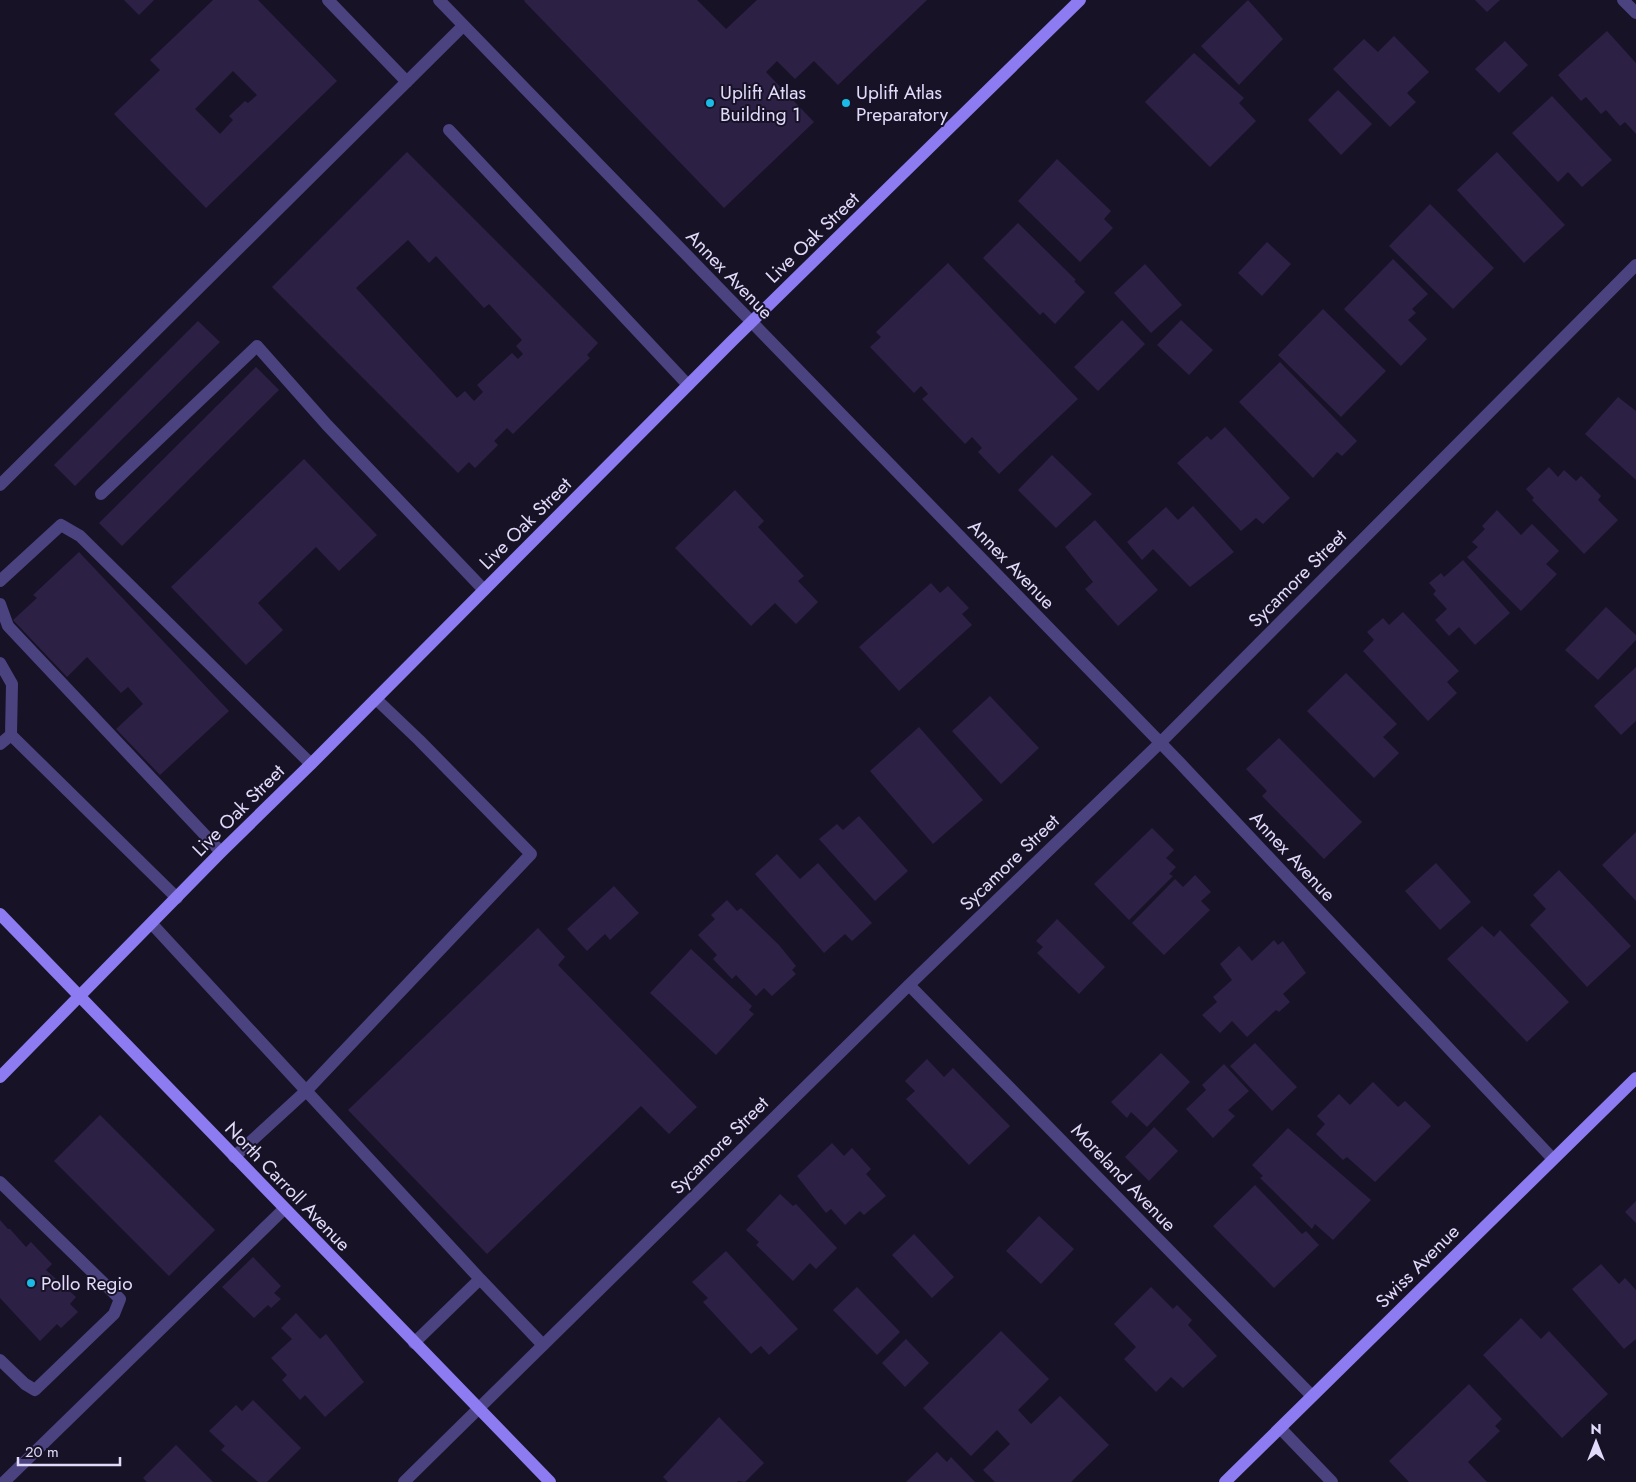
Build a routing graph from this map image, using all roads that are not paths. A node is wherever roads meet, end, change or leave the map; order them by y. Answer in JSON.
{"nodes":[{"id":1,"x":328,"y":0,"type":"edge"},
{"id":2,"x":439,"y":0,"type":"edge"},
{"id":3,"x":1080,"y":0,"type":"edge"},
{"id":4,"x":1623,"y":0,"type":"edge"},
{"id":5,"x":1636,"y":13,"type":"edge"},
{"id":6,"x":463,"y":26,"type":"junction"},
{"id":7,"x":407,"y":82,"type":"junction"},
{"id":8,"x":449,"y":130,"type":"dead end"},
{"id":9,"x":1636,"y":266,"type":"edge"},
{"id":10,"x":751,"y":323,"type":"junction"},
{"id":11,"x":688,"y":385,"type":"junction"},
{"id":12,"x":0,"y":485,"type":"edge"},
{"id":13,"x":101,"y":494,"type":"dead end"},
{"id":14,"x":0,"y":581,"type":"edge"},
{"id":15,"x":484,"y":590,"type":"junction"},
{"id":16,"x":0,"y":604,"type":"edge"},
{"id":17,"x":0,"y":663,"type":"edge"},
{"id":18,"x":376,"y":699,"type":"junction"},
{"id":19,"x":11,"y":735,"type":"junction"},
{"id":20,"x":1160,"y":743,"type":"junction"},
{"id":21,"x":0,"y":744,"type":"edge"},
{"id":22,"x":311,"y":764,"type":"junction"},
{"id":23,"x":222,"y":852,"type":"junction"},
{"id":24,"x":177,"y":898,"type":"junction"},
{"id":25,"x":0,"y":914,"type":"edge"},
{"id":26,"x":152,"y":924,"type":"junction"},
{"id":27,"x":909,"y":984,"type":"junction"},
{"id":28,"x":79,"y":997,"type":"junction"},
{"id":29,"x":0,"y":1077,"type":"edge"},
{"id":30,"x":1636,"y":1078,"type":"edge"},
{"id":31,"x":306,"y":1092,"type":"junction"},
{"id":32,"x":234,"y":1157,"type":"junction"},
{"id":33,"x":1553,"y":1159,"type":"junction"},
{"id":34,"x":0,"y":1182,"type":"edge"},
{"id":35,"x":284,"y":1209,"type":"junction"},
{"id":36,"x":480,"y":1279,"type":"junction"},
{"id":37,"x":414,"y":1343,"type":"junction"},
{"id":38,"x":543,"y":1345,"type":"junction"},
{"id":39,"x":0,"y":1360,"type":"edge"},
{"id":40,"x":1312,"y":1396,"type":"junction"},
{"id":41,"x":478,"y":1409,"type":"junction"},
{"id":42,"x":1280,"y":1428,"type":"junction"},
{"id":43,"x":4,"y":1482,"type":"edge"},
{"id":44,"x":404,"y":1482,"type":"edge"},
{"id":45,"x":550,"y":1482,"type":"edge"},
{"id":46,"x":1225,"y":1482,"type":"edge"},
{"id":47,"x":1332,"y":1482,"type":"edge"}],
"edges":[{"from":1,"to":7,"type":"street"},
{"from":2,"to":6,"type":"street","name":"Annex Avenue"},
{"from":3,"to":10,"type":"street","name":"Live Oak Street"},
{"from":4,"to":5,"type":"street"},
{"from":6,"to":7,"type":"street"},
{"from":6,"to":10,"type":"street","name":"Annex Avenue"},
{"from":7,"to":12,"type":"street"},
{"from":8,"to":11,"type":"street"},
{"from":9,"to":20,"type":"street","name":"Sycamore Street"},
{"from":10,"to":11,"type":"street","name":"Live Oak Street"},
{"from":10,"to":20,"type":"street","name":"Annex Avenue"},
{"from":11,"to":15,"type":"street","name":"Live Oak Street"},
{"from":13,"to":15,"type":"street"},
{"from":14,"to":22,"type":"street"},
{"from":15,"to":18,"type":"street","name":"Live Oak Street"},
{"from":16,"to":23,"type":"street"},
{"from":17,"to":19,"type":"street"},
{"from":18,"to":22,"type":"street","name":"Live Oak Street"},
{"from":18,"to":31,"type":"street"},
{"from":19,"to":21,"type":"street"},
{"from":19,"to":24,"type":"street"},
{"from":20,"to":27,"type":"street","name":"Sycamore Street"},
{"from":20,"to":33,"type":"street","name":"Annex Avenue"},
{"from":22,"to":23,"type":"street","name":"Live Oak Street"},
{"from":23,"to":24,"type":"street","name":"Live Oak Street"},
{"from":24,"to":26,"type":"street","name":"Live Oak Street"},
{"from":25,"to":28,"type":"street","name":"North Carroll Avenue"},
{"from":26,"to":28,"type":"street","name":"Live Oak Street"},
{"from":26,"to":31,"type":"street"},
{"from":27,"to":38,"type":"street","name":"Sycamore Street"},
{"from":27,"to":40,"type":"street","name":"Moreland Avenue"},
{"from":28,"to":29,"type":"street","name":"Live Oak Street"},
{"from":28,"to":32,"type":"street","name":"North Carroll Avenue"},
{"from":30,"to":33,"type":"street","name":"Swiss Avenue"},
{"from":31,"to":32,"type":"street"},
{"from":31,"to":36,"type":"street"},
{"from":32,"to":35,"type":"street","name":"North Carroll Avenue"},
{"from":33,"to":40,"type":"street","name":"Swiss Avenue"},
{"from":34,"to":39,"type":"street"},
{"from":35,"to":37,"type":"street","name":"North Carroll Avenue"},
{"from":35,"to":43,"type":"street"},
{"from":36,"to":37,"type":"street"},
{"from":36,"to":38,"type":"street"},
{"from":37,"to":41,"type":"street","name":"North Carroll Avenue"},
{"from":38,"to":41,"type":"street","name":"Sycamore Street"},
{"from":40,"to":42,"type":"street","name":"Swiss Avenue"},
{"from":41,"to":44,"type":"street","name":"Sycamore Street"},
{"from":41,"to":45,"type":"street","name":"North Carroll Avenue"},
{"from":42,"to":46,"type":"street","name":"Swiss Avenue"},
{"from":42,"to":47,"type":"street"}]}
